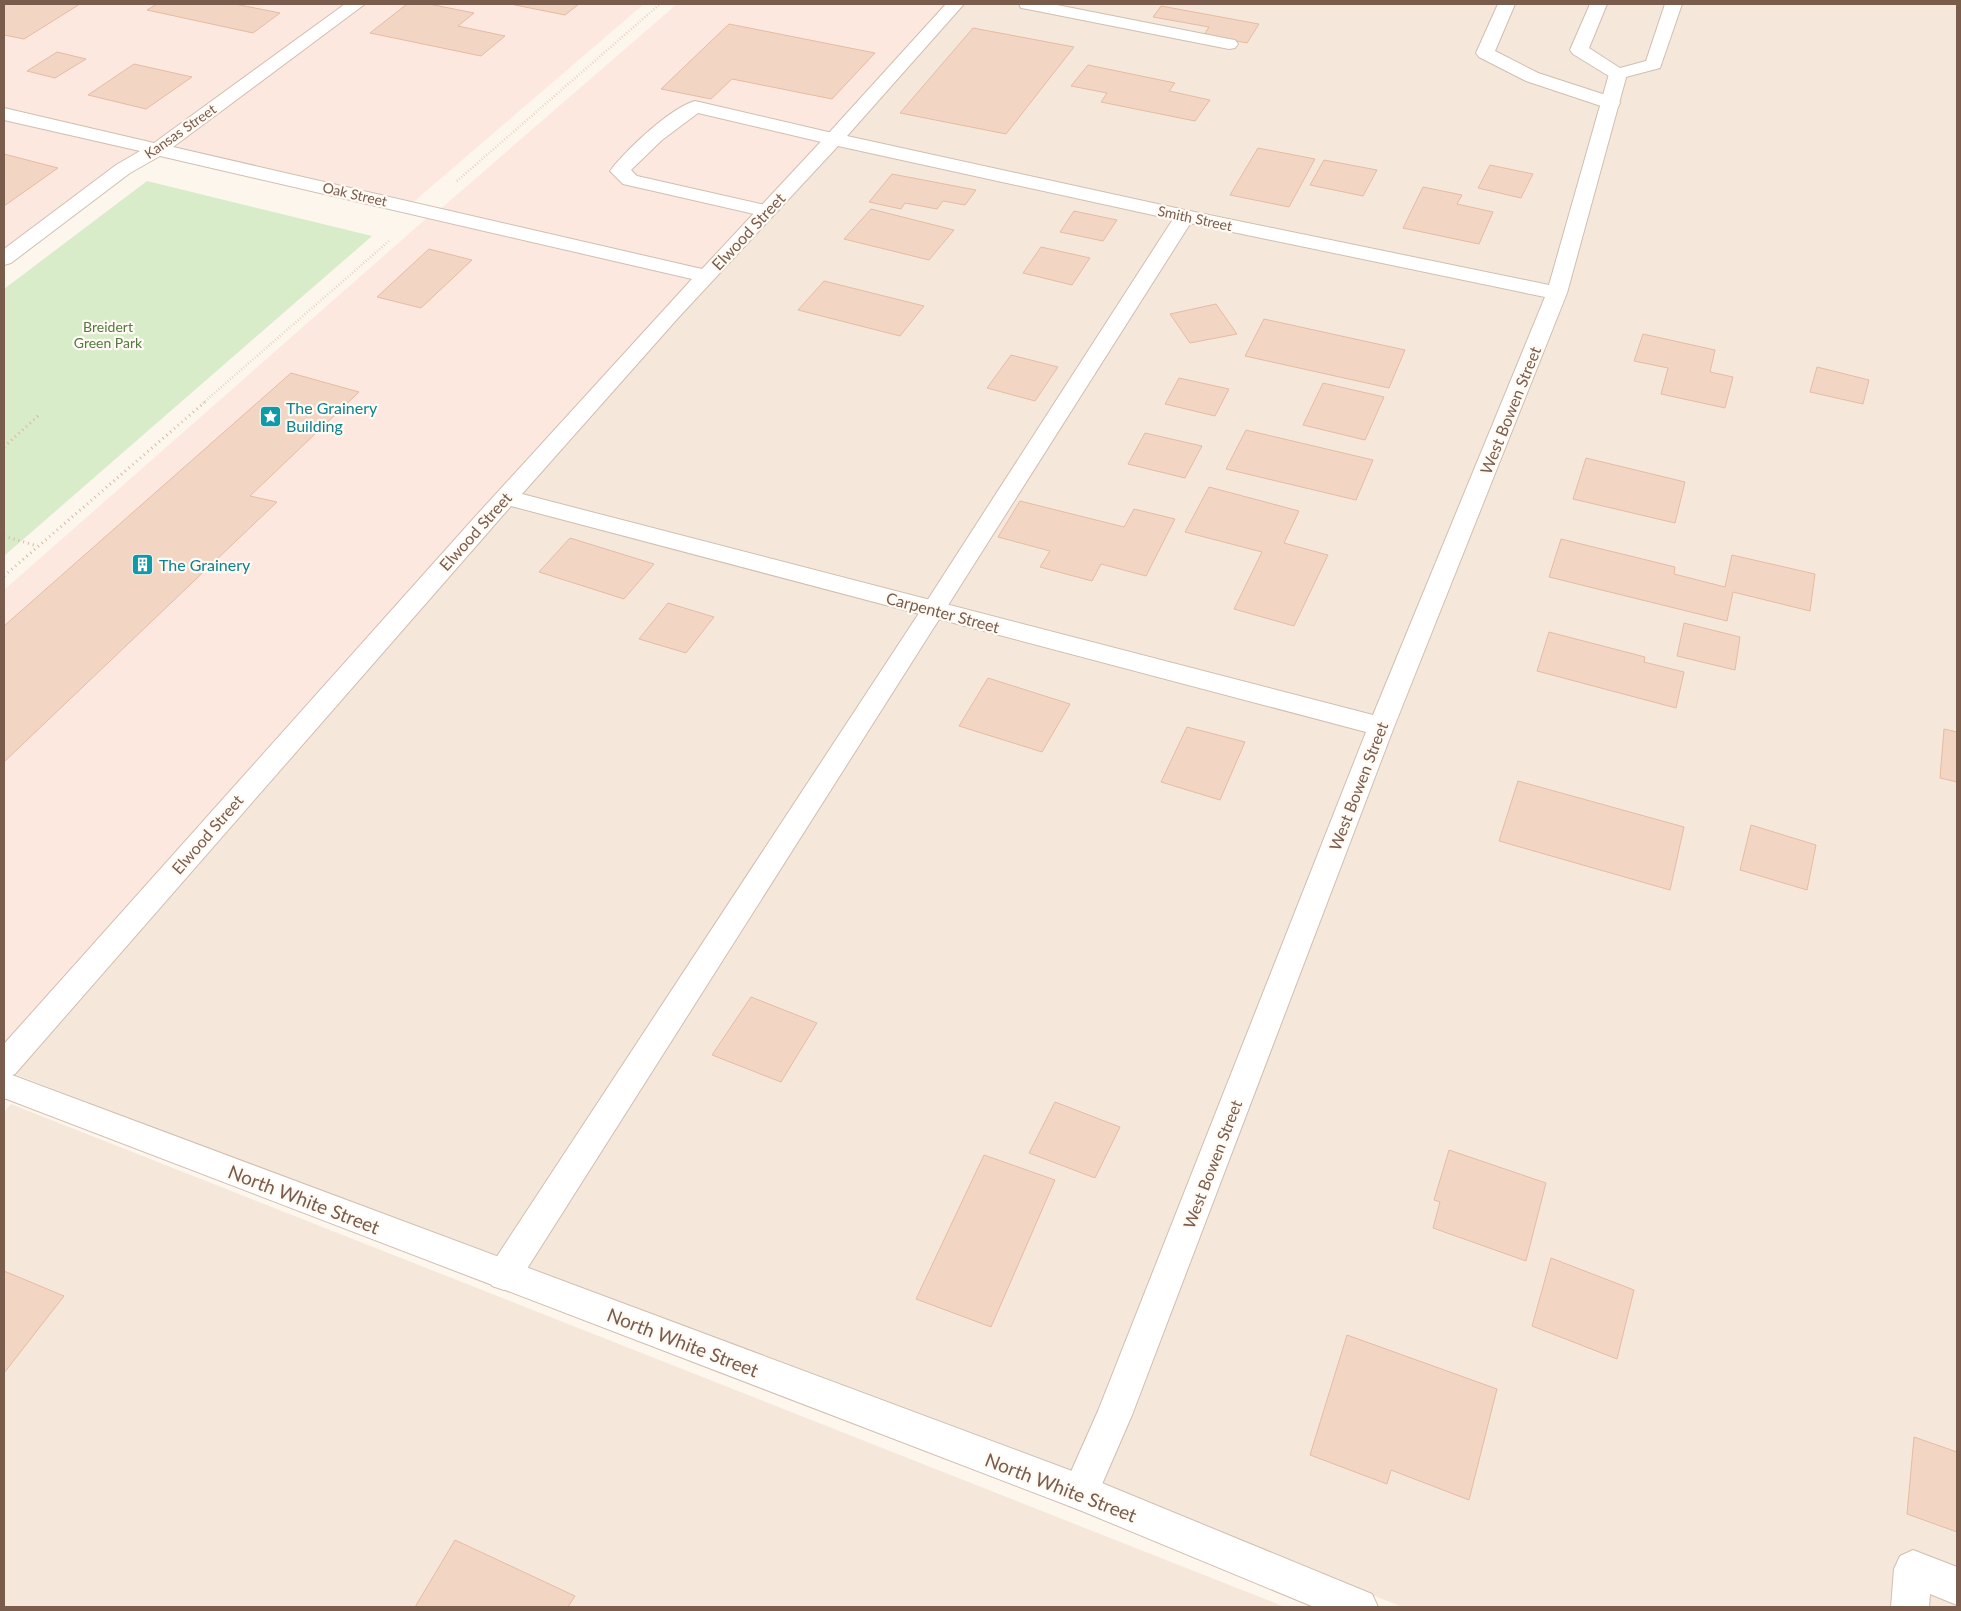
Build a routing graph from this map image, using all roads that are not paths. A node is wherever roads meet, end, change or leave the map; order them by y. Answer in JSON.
{"nodes":[{"id":1,"x":356,"y":4,"type":"edge"},
{"id":2,"x":955,"y":4,"type":"edge"},
{"id":3,"x":1027,"y":4,"type":"edge"},
{"id":4,"x":1506,"y":4,"type":"edge"},
{"id":5,"x":1598,"y":4,"type":"edge"},
{"id":6,"x":1674,"y":4,"type":"edge"},
{"id":7,"x":1229,"y":44,"type":"dead end"},
{"id":8,"x":1618,"y":74,"type":"junction"},
{"id":9,"x":1611,"y":103,"type":"junction"},
{"id":10,"x":4,"y":114,"type":"edge"},
{"id":11,"x":834,"y":139,"type":"junction"},
{"id":12,"x":158,"y":149,"type":"junction"},
{"id":13,"x":767,"y":211,"type":"junction"},
{"id":14,"x":1186,"y":216,"type":"junction"},
{"id":15,"x":4,"y":259,"type":"edge"},
{"id":16,"x":706,"y":276,"type":"junction"},
{"id":17,"x":1557,"y":293,"type":"junction"},
{"id":18,"x":506,"y":496,"type":"junction"},
{"id":19,"x":934,"y":610,"type":"junction"},
{"id":20,"x":1381,"y":727,"type":"junction"},
{"id":21,"x":4,"y":1066,"type":"edge"},
{"id":22,"x":4,"y":1085,"type":"edge"},
{"id":23,"x":504,"y":1275,"type":"junction"},
{"id":24,"x":1080,"y":1492,"type":"junction"},
{"id":25,"x":1957,"y":1586,"type":"edge"},
{"id":26,"x":1359,"y":1607,"type":"edge"},
{"id":27,"x":1910,"y":1607,"type":"edge"}],
"edges":[{"from":1,"to":12,"type":"street","name":"Kansas Street"},
{"from":2,"to":11,"type":"street","name":"Elwood Street"},
{"from":3,"to":7,"type":"street"},
{"from":4,"to":9,"type":"street"},
{"from":5,"to":8,"type":"street"},
{"from":6,"to":8,"type":"street"},
{"from":8,"to":9,"type":"street","name":"West Bowen Street"},
{"from":9,"to":17,"type":"street","name":"West Bowen Street"},
{"from":10,"to":12,"type":"street","name":"Oak Street"},
{"from":11,"to":13,"type":"street","name":"Elwood Street"},
{"from":11,"to":13,"type":"street","name":"Smith Street"},
{"from":11,"to":14,"type":"street","name":"Smith Street"},
{"from":12,"to":15,"type":"street","name":"Kansas Street"},
{"from":12,"to":16,"type":"street","name":"Oak Street"},
{"from":13,"to":16,"type":"street","name":"Elwood Street"},
{"from":14,"to":17,"type":"street","name":"Smith Street"},
{"from":14,"to":19,"type":"street"},
{"from":16,"to":18,"type":"street","name":"Elwood Street"},
{"from":17,"to":20,"type":"street","name":"West Bowen Street"},
{"from":18,"to":19,"type":"street","name":"Carpenter Street"},
{"from":18,"to":21,"type":"street","name":"Elwood Street"},
{"from":19,"to":20,"type":"street","name":"Carpenter Street"},
{"from":19,"to":23,"type":"street"},
{"from":20,"to":24,"type":"street","name":"West Bowen Street"},
{"from":22,"to":23,"type":"street","name":"North White Street"},
{"from":23,"to":24,"type":"street","name":"North White Street"},
{"from":24,"to":26,"type":"street","name":"North White Street"},
{"from":25,"to":27,"type":"street"}]}
